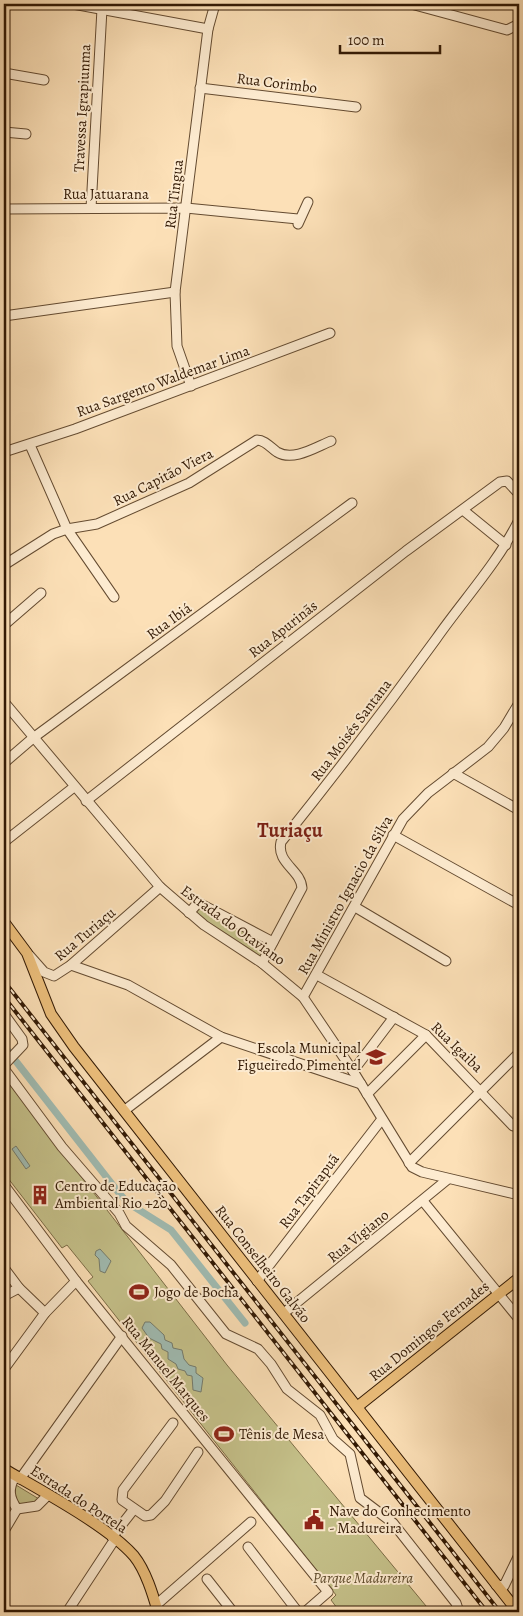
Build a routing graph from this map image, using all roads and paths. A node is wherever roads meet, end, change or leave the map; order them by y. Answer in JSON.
{"nodes":[{"id":1,"x":74,"y":4,"type":"edge"},
{"id":2,"x":215,"y":4,"type":"edge"},
{"id":3,"x":411,"y":4,"type":"edge"},
{"id":4,"x":102,"y":9,"type":"junction"},
{"id":5,"x":519,"y":24,"type":"edge"},
{"id":6,"x":208,"y":29,"type":"junction"},
{"id":7,"x":4,"y":74,"type":"edge"},
{"id":8,"x":44,"y":80,"type":"dead end"},
{"id":9,"x":200,"y":88,"type":"junction"},
{"id":10,"x":353,"y":107,"type":"dead end"},
{"id":11,"x":4,"y":132,"type":"edge"},
{"id":12,"x":26,"y":134,"type":"dead end"},
{"id":13,"x":308,"y":202,"type":"dead end"},
{"id":14,"x":4,"y":208,"type":"edge"},
{"id":15,"x":91,"y":208,"type":"junction"},
{"id":16,"x":186,"y":208,"type":"junction"},
{"id":17,"x":176,"y":292,"type":"junction"},
{"id":18,"x":4,"y":316,"type":"edge"},
{"id":19,"x":330,"y":334,"type":"dead end"},
{"id":20,"x":190,"y":386,"type":"junction"},
{"id":21,"x":332,"y":442,"type":"dead end"},
{"id":22,"x":30,"y":445,"type":"junction"},
{"id":23,"x":4,"y":452,"type":"edge"},
{"id":24,"x":519,"y":494,"type":"edge"},
{"id":25,"x":352,"y":503,"type":"dead end"},
{"id":26,"x":463,"y":510,"type":"junction"},
{"id":27,"x":519,"y":520,"type":"edge"},
{"id":28,"x":67,"y":529,"type":"junction"},
{"id":29,"x":506,"y":545,"type":"junction"},
{"id":30,"x":4,"y":565,"type":"edge"},
{"id":31,"x":41,"y":592,"type":"dead end"},
{"id":32,"x":114,"y":597,"type":"dead end"},
{"id":33,"x":4,"y":625,"type":"edge"},
{"id":34,"x":4,"y":702,"type":"edge"},
{"id":35,"x":518,"y":707,"type":"edge"},
{"id":36,"x":33,"y":738,"type":"junction"},
{"id":37,"x":4,"y":763,"type":"edge"},
{"id":38,"x":452,"y":773,"type":"junction"},
{"id":39,"x":74,"y":787,"type":"junction"},
{"id":40,"x":86,"y":801,"type":"junction"},
{"id":41,"x":519,"y":810,"type":"edge"},
{"id":42,"x":393,"y":835,"type":"junction"},
{"id":43,"x":4,"y":842,"type":"edge"},
{"id":44,"x":160,"y":887,"type":"junction"},
{"id":45,"x":519,"y":905,"type":"edge"},
{"id":46,"x":355,"y":907,"type":"junction"},
{"id":47,"x":189,"y":913,"type":"junction"},
{"id":48,"x":4,"y":922,"type":"edge"},
{"id":49,"x":273,"y":942,"type":"junction"},
{"id":50,"x":27,"y":953,"type":"junction"},
{"id":51,"x":446,"y":961,"type":"dead end"},
{"id":52,"x":262,"y":962,"type":"junction"},
{"id":53,"x":71,"y":965,"type":"junction"},
{"id":54,"x":316,"y":975,"type":"junction"},
{"id":55,"x":304,"y":998,"type":"junction"},
{"id":56,"x":4,"y":1014,"type":"edge"},
{"id":57,"x":394,"y":1017,"type":"junction"},
{"id":58,"x":426,"y":1035,"type":"junction"},
{"id":59,"x":220,"y":1037,"type":"junction"},
{"id":60,"x":519,"y":1053,"type":"edge"},
{"id":61,"x":353,"y":1071,"type":"junction"},
{"id":62,"x":361,"y":1084,"type":"junction"},
{"id":63,"x":483,"y":1092,"type":"junction"},
{"id":64,"x":367,"y":1094,"type":"junction"},
{"id":65,"x":125,"y":1110,"type":"junction"},
{"id":66,"x":382,"y":1119,"type":"junction"},
{"id":67,"x":513,"y":1126,"type":"dead end"},
{"id":68,"x":409,"y":1164,"type":"junction"},
{"id":69,"x":448,"y":1179,"type":"junction"},
{"id":70,"x":4,"y":1185,"type":"edge"},
{"id":71,"x":519,"y":1195,"type":"edge"},
{"id":72,"x":423,"y":1201,"type":"junction"},
{"id":73,"x":4,"y":1268,"type":"edge"},
{"id":74,"x":519,"y":1278,"type":"edge"},
{"id":75,"x":76,"y":1281,"type":"junction"},
{"id":76,"x":258,"y":1281,"type":"junction"},
{"id":77,"x":19,"y":1288,"type":"junction"},
{"id":78,"x":499,"y":1294,"type":"junction"},
{"id":79,"x":4,"y":1296,"type":"edge"},
{"id":80,"x":46,"y":1313,"type":"junction"},
{"id":81,"x":284,"y":1313,"type":"junction"},
{"id":82,"x":519,"y":1318,"type":"edge"},
{"id":83,"x":122,"y":1336,"type":"junction"},
{"id":84,"x":4,"y":1369,"type":"edge"},
{"id":85,"x":357,"y":1407,"type":"junction"},
{"id":86,"x":173,"y":1423,"type":"dead end"},
{"id":87,"x":198,"y":1452,"type":"dead end"},
{"id":88,"x":4,"y":1470,"type":"edge"},
{"id":89,"x":18,"y":1477,"type":"junction"},
{"id":90,"x":48,"y":1495,"type":"junction"},
{"id":91,"x":17,"y":1509,"type":"junction"},
{"id":92,"x":134,"y":1509,"type":"junction"},
{"id":93,"x":251,"y":1522,"type":"dead end"},
{"id":94,"x":4,"y":1531,"type":"edge"},
{"id":95,"x":114,"y":1538,"type":"junction"},
{"id":96,"x":248,"y":1547,"type":"dead end"},
{"id":97,"x":519,"y":1556,"type":"edge"},
{"id":98,"x":207,"y":1579,"type":"dead end"},
{"id":99,"x":496,"y":1584,"type":"junction"},
{"id":100,"x":157,"y":1608,"type":"edge"},
{"id":101,"x":67,"y":1612,"type":"edge"},
{"id":102,"x":233,"y":1612,"type":"edge"},
{"id":103,"x":298,"y":1612,"type":"edge"},
{"id":104,"x":304,"y":1612,"type":"edge"},
{"id":105,"x":459,"y":1612,"type":"edge"},
{"id":106,"x":518,"y":1612,"type":"edge"}],
"edges":[{"from":1,"to":4,"type":"street"},
{"from":2,"to":6,"type":"street","name":"Rua Tingua"},
{"from":3,"to":5,"type":"street"},
{"from":4,"to":6,"type":"street"},
{"from":4,"to":15,"type":"street","name":"Travessa Igrapiunma"},
{"from":6,"to":9,"type":"street","name":"Rua Tingua"},
{"from":7,"to":8,"type":"street"},
{"from":9,"to":10,"type":"street","name":"Rua Corimbo"},
{"from":9,"to":16,"type":"street","name":"Rua Tingua"},
{"from":11,"to":12,"type":"street"},
{"from":13,"to":16,"type":"street","name":"Rua Jatuarana"},
{"from":14,"to":15,"type":"street","name":"Rua Jatuarana"},
{"from":15,"to":16,"type":"street","name":"Rua Jatuarana"},
{"from":16,"to":17,"type":"street","name":"Rua Tingua"},
{"from":17,"to":18,"type":"street"},
{"from":17,"to":20,"type":"street","name":"Rua Tingua"},
{"from":19,"to":20,"type":"street","name":"Rua Sargento Waldemar Lima"},
{"from":20,"to":22,"type":"street","name":"Rua Sargento Waldemar Lima"},
{"from":21,"to":28,"type":"street","name":"Rua Capitão Viera"},
{"from":22,"to":23,"type":"street","name":"Rua Sargento Waldemar Lima"},
{"from":22,"to":28,"type":"street"},
{"from":24,"to":26,"type":"street","name":"Rua Apurinãs"},
{"from":25,"to":36,"type":"street","name":"Rua Ibiá"},
{"from":26,"to":29,"type":"street"},
{"from":26,"to":40,"type":"street","name":"Rua Apurinãs"},
{"from":27,"to":29,"type":"street","name":"Rua Moisés Santana"},
{"from":28,"to":30,"type":"street","name":"Rua Capitão Viera"},
{"from":28,"to":32,"type":"street"},
{"from":29,"to":49,"type":"street","name":"Rua Moisés Santana"},
{"from":31,"to":33,"type":"street"},
{"from":34,"to":36,"type":"street","name":"Estrada do Otaviano"},
{"from":35,"to":38,"type":"street","name":"Rua Ministro Ignacio da Silva"},
{"from":36,"to":37,"type":"street","name":"Rua Ibiá"},
{"from":36,"to":39,"type":"street","name":"Estrada do Otaviano"},
{"from":38,"to":41,"type":"street"},
{"from":38,"to":42,"type":"street","name":"Rua Ministro Ignacio da Silva"},
{"from":39,"to":40,"type":"street","name":"Estrada do Otaviano"},
{"from":39,"to":43,"type":"street"},
{"from":40,"to":44,"type":"street","name":"Estrada do Otaviano"},
{"from":42,"to":45,"type":"street"},
{"from":42,"to":46,"type":"street","name":"Rua Ministro Ignacio da Silva"},
{"from":44,"to":47,"type":"street","name":"Estrada do Otaviano"},
{"from":44,"to":53,"type":"street","name":"Rua Turiaçu"},
{"from":46,"to":51,"type":"street"},
{"from":46,"to":54,"type":"street","name":"Rua Ministro Ignacio da Silva"},
{"from":47,"to":49,"type":"street"},
{"from":47,"to":52,"type":"street","name":"Estrada do Otaviano"},
{"from":48,"to":50,"type":"main road","name":"Rua Conselheiro Galvão"},
{"from":49,"to":52,"type":"street","name":"Rua Moisés Santana"},
{"from":50,"to":53,"type":"street","name":"Rua Turiaçu"},
{"from":50,"to":65,"type":"main road","name":"Rua Conselheiro Galvão"},
{"from":52,"to":55,"type":"street","name":"Estrada do Otaviano"},
{"from":53,"to":59,"type":"street"},
{"from":54,"to":55,"type":"street","name":"Rua Ministro Ignacio da Silva"},
{"from":54,"to":57,"type":"street","name":"Rua Igaiba"},
{"from":55,"to":61,"type":"street","name":"Estrada do Otaviano"},
{"from":56,"to":105,"type":"street"},
{"from":57,"to":58,"type":"street","name":"Rua Igaiba"},
{"from":57,"to":61,"type":"street"},
{"from":58,"to":63,"type":"street","name":"Rua Igaiba"},
{"from":58,"to":64,"type":"street"},
{"from":59,"to":62,"type":"street"},
{"from":59,"to":65,"type":"street"},
{"from":60,"to":63,"type":"street"},
{"from":61,"to":62,"type":"street","name":"Estrada do Otaviano"},
{"from":62,"to":64,"type":"street","name":"Estrada do Otaviano"},
{"from":63,"to":67,"type":"street","name":"Rua Igaiba"},
{"from":63,"to":68,"type":"street"},
{"from":64,"to":66,"type":"street","name":"Estrada do Otaviano"},
{"from":65,"to":76,"type":"main road","name":"Rua Conselheiro Galvão"},
{"from":66,"to":68,"type":"street","name":"Estrada do Otaviano"},
{"from":66,"to":76,"type":"street","name":"Rua Tapirapuã"},
{"from":68,"to":69,"type":"street"},
{"from":69,"to":71,"type":"street"},
{"from":69,"to":72,"type":"street","name":"Rua Vigiano"},
{"from":70,"to":75,"type":"street","name":"Rua Manuel Marques"},
{"from":72,"to":78,"type":"street"},
{"from":72,"to":81,"type":"street","name":"Rua Vigiano"},
{"from":73,"to":77,"type":"street"},
{"from":74,"to":78,"type":"main road","name":"Rua Domingos Fernades"},
{"from":75,"to":80,"type":"street"},
{"from":75,"to":83,"type":"street","name":"Rua Manuel Marques"},
{"from":76,"to":81,"type":"main road","name":"Rua Conselheiro Galvão"},
{"from":77,"to":79,"type":"street"},
{"from":77,"to":80,"type":"street"},
{"from":78,"to":82,"type":"street"},
{"from":78,"to":85,"type":"main road","name":"Rua Domingos Fernades"},
{"from":80,"to":84,"type":"street"},
{"from":81,"to":85,"type":"main road","name":"Rua Conselheiro Galvão"},
{"from":83,"to":89,"type":"street"},
{"from":83,"to":104,"type":"street","name":"Rua Manuel Marques"},
{"from":85,"to":99,"type":"main road","name":"Rua Conselheiro Galvão"},
{"from":86,"to":92,"type":"street"},
{"from":87,"to":92,"type":"street"},
{"from":88,"to":89,"type":"main road","name":"Estrada do Portela"},
{"from":89,"to":90,"type":"main road","name":"Estrada do Portela"},
{"from":89,"to":91,"type":"street"},
{"from":90,"to":91,"type":"street"},
{"from":90,"to":95,"type":"main road","name":"Estrada do Portela"},
{"from":91,"to":94,"type":"street"},
{"from":92,"to":95,"type":"street"},
{"from":93,"to":100,"type":"street"},
{"from":95,"to":100,"type":"main road","name":"Estrada do Portela"},
{"from":95,"to":101,"type":"street"},
{"from":96,"to":103,"type":"street"},
{"from":97,"to":99,"type":"street"},
{"from":98,"to":102,"type":"street"},
{"from":99,"to":106,"type":"main road","name":"Rua Conselheiro Galvão"}]}
